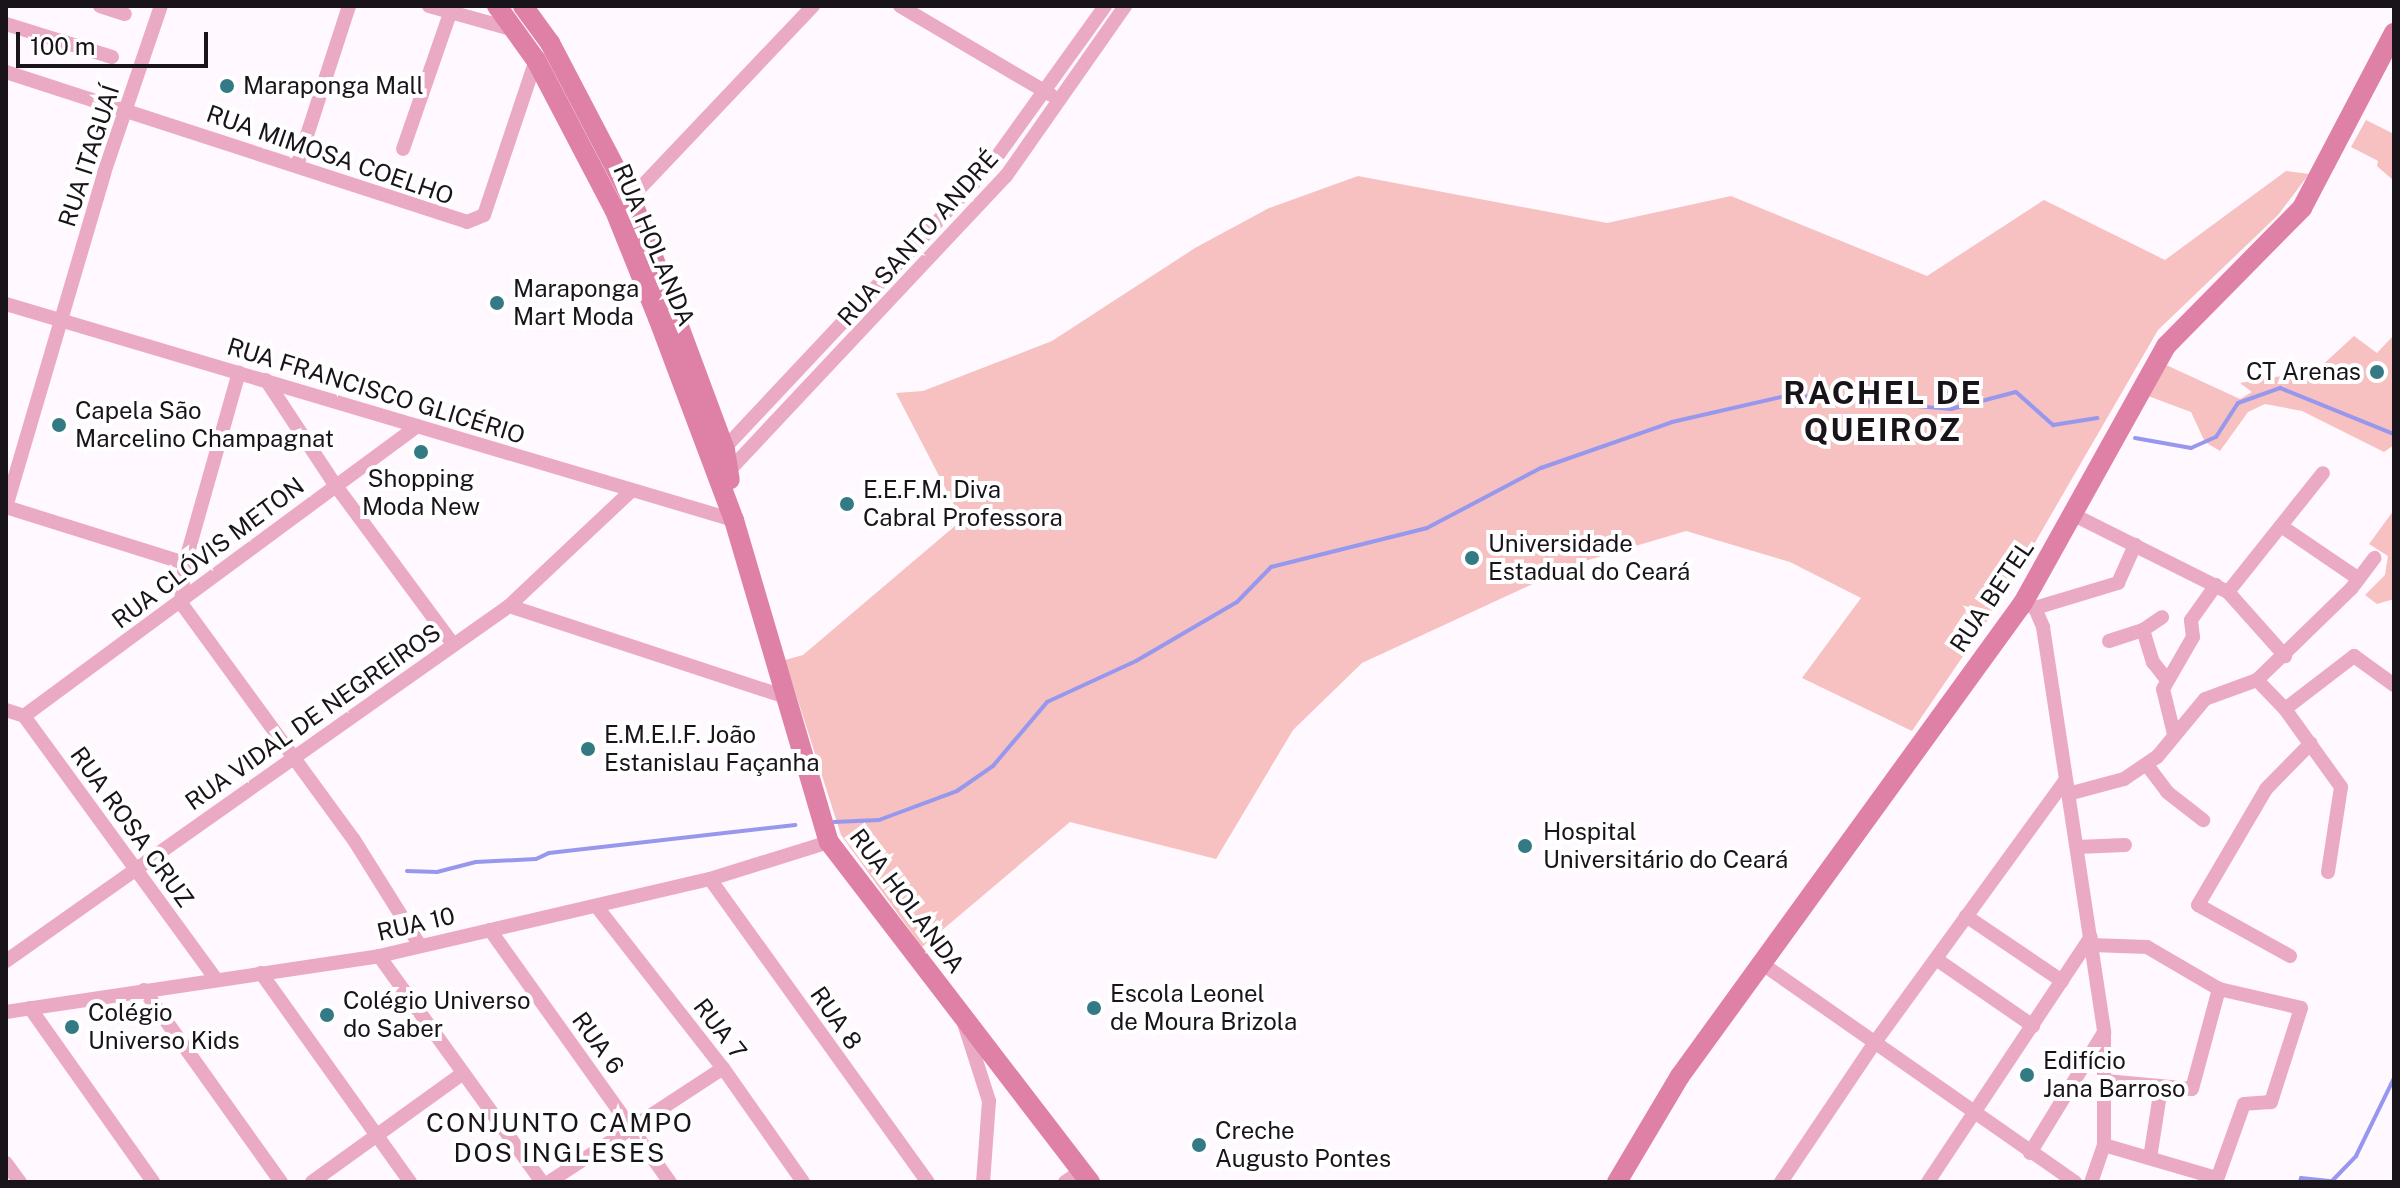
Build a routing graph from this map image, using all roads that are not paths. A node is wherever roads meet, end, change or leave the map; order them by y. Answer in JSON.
{"nodes":[{"id":1,"x":100,"y":6,"type":"edge"},
{"id":2,"x":161,"y":6,"type":"edge"},
{"id":3,"x":349,"y":6,"type":"edge"},
{"id":4,"x":429,"y":6,"type":"edge"},
{"id":5,"x":497,"y":6,"type":"edge"},
{"id":6,"x":523,"y":6,"type":"edge"},
{"id":7,"x":813,"y":6,"type":"edge"},
{"id":8,"x":900,"y":6,"type":"edge"},
{"id":9,"x":1105,"y":6,"type":"edge"},
{"id":10,"x":1125,"y":6,"type":"edge"},
{"id":11,"x":450,"y":13,"type":"junction"},
{"id":12,"x":125,"y":14,"type":"dead end"},
{"id":13,"x":6,"y":24,"type":"edge"},
{"id":14,"x":519,"y":31,"type":"junction"},
{"id":15,"x":543,"y":32,"type":"junction"},
{"id":16,"x":2394,"y":33,"type":"edge"},
{"id":17,"x":112,"y":57,"type":"dead end"},
{"id":18,"x":536,"y":60,"type":"junction"},
{"id":19,"x":6,"y":72,"type":"edge"},
{"id":20,"x":1044,"y":90,"type":"junction"},
{"id":21,"x":1061,"y":102,"type":"junction"},
{"id":22,"x":126,"y":107,"type":"junction"},
{"id":23,"x":403,"y":149,"type":"dead end"},
{"id":24,"x":297,"y":166,"type":"junction"},
{"id":25,"x":624,"y":206,"type":"junction"},
{"id":26,"x":6,"y":304,"type":"edge"},
{"id":27,"x":61,"y":321,"type":"junction"},
{"id":28,"x":239,"y":372,"type":"junction"},
{"id":29,"x":266,"y":380,"type":"junction"},
{"id":30,"x":418,"y":426,"type":"junction"},
{"id":31,"x":718,"y":453,"type":"junction"},
{"id":32,"x":2323,"y":473,"type":"dead end"},
{"id":33,"x":725,"y":475,"type":"junction"},
{"id":34,"x":336,"y":486,"type":"junction"},
{"id":35,"x":631,"y":491,"type":"junction"},
{"id":36,"x":6,"y":507,"type":"edge"},
{"id":37,"x":2074,"y":515,"type":"junction"},
{"id":38,"x":734,"y":520,"type":"junction"},
{"id":39,"x":2281,"y":526,"type":"junction"},
{"id":40,"x":2135,"y":545,"type":"junction"},
{"id":41,"x":2374,"y":558,"type":"dead end"},
{"id":42,"x":185,"y":563,"type":"junction"},
{"id":43,"x":2359,"y":579,"type":"junction"},
{"id":44,"x":2222,"y":588,"type":"junction"},
{"id":45,"x":181,"y":603,"type":"junction"},
{"id":46,"x":509,"y":606,"type":"junction"},
{"id":47,"x":2029,"y":606,"type":"junction"},
{"id":48,"x":2162,"y":617,"type":"dead end"},
{"id":49,"x":2143,"y":630,"type":"junction"},
{"id":50,"x":2109,"y":641,"type":"dead end"},
{"id":51,"x":453,"y":644,"type":"junction"},
{"id":52,"x":2285,"y":656,"type":"junction"},
{"id":53,"x":2167,"y":680,"type":"junction"},
{"id":54,"x":2257,"y":680,"type":"junction"},
{"id":55,"x":2394,"y":685,"type":"edge"},
{"id":56,"x":789,"y":698,"type":"junction"},
{"id":57,"x":2285,"y":709,"type":"junction"},
{"id":58,"x":6,"y":710,"type":"edge"},
{"id":59,"x":24,"y":716,"type":"junction"},
{"id":60,"x":2174,"y":734,"type":"junction"},
{"id":61,"x":2311,"y":743,"type":"junction"},
{"id":62,"x":293,"y":757,"type":"junction"},
{"id":63,"x":2147,"y":765,"type":"junction"},
{"id":64,"x":2067,"y":788,"type":"junction"},
{"id":65,"x":2203,"y":820,"type":"dead end"},
{"id":66,"x":829,"y":842,"type":"junction"},
{"id":67,"x":2125,"y":845,"type":"dead end"},
{"id":68,"x":2077,"y":847,"type":"junction"},
{"id":69,"x":135,"y":871,"type":"junction"},
{"id":70,"x":2328,"y":872,"type":"dead end"},
{"id":71,"x":710,"y":879,"type":"junction"},
{"id":72,"x":597,"y":907,"type":"junction"},
{"id":73,"x":1966,"y":916,"type":"junction"},
{"id":74,"x":490,"y":930,"type":"junction"},
{"id":75,"x":2091,"y":941,"type":"junction"},
{"id":76,"x":419,"y":944,"type":"junction"},
{"id":77,"x":379,"y":956,"type":"junction"},
{"id":78,"x":2290,"y":956,"type":"dead end"},
{"id":79,"x":1936,"y":959,"type":"junction"},
{"id":80,"x":6,"y":961,"type":"edge"},
{"id":81,"x":1761,"y":963,"type":"junction"},
{"id":82,"x":261,"y":973,"type":"junction"},
{"id":83,"x":216,"y":979,"type":"junction"},
{"id":84,"x":2062,"y":981,"type":"junction"},
{"id":85,"x":2219,"y":989,"type":"junction"},
{"id":86,"x":144,"y":990,"type":"junction"},
{"id":87,"x":30,"y":1008,"type":"junction"},
{"id":88,"x":8,"y":1009,"type":"edge"},
{"id":89,"x":961,"y":1015,"type":"junction"},
{"id":90,"x":2033,"y":1026,"type":"junction"},
{"id":91,"x":2104,"y":1032,"type":"junction"},
{"id":92,"x":1873,"y":1045,"type":"junction"},
{"id":93,"x":723,"y":1068,"type":"junction"},
{"id":94,"x":463,"y":1073,"type":"junction"},
{"id":95,"x":2106,"y":1081,"type":"junction"},
{"id":96,"x":2161,"y":1088,"type":"junction"},
{"id":97,"x":1974,"y":1114,"type":"junction"},
{"id":98,"x":631,"y":1126,"type":"junction"},
{"id":99,"x":377,"y":1135,"type":"junction"},
{"id":100,"x":2104,"y":1145,"type":"junction"},
{"id":101,"x":2030,"y":1153,"type":"junction"},
{"id":102,"x":2150,"y":1158,"type":"junction"},
{"id":103,"x":6,"y":1163,"type":"edge"},
{"id":104,"x":1087,"y":1176,"type":"edge"},
{"id":105,"x":2216,"y":1180,"type":"edge"},
{"id":106,"x":20,"y":1182,"type":"edge"},
{"id":107,"x":153,"y":1182,"type":"edge"},
{"id":108,"x":281,"y":1182,"type":"edge"},
{"id":109,"x":312,"y":1182,"type":"edge"},
{"id":110,"x":410,"y":1182,"type":"edge"},
{"id":111,"x":542,"y":1182,"type":"edge"},
{"id":112,"x":549,"y":1182,"type":"edge"},
{"id":113,"x":670,"y":1182,"type":"edge"},
{"id":114,"x":803,"y":1182,"type":"edge"},
{"id":115,"x":928,"y":1182,"type":"edge"},
{"id":116,"x":983,"y":1182,"type":"edge"},
{"id":117,"x":1065,"y":1182,"type":"edge"},
{"id":118,"x":1617,"y":1182,"type":"edge"},
{"id":119,"x":1781,"y":1182,"type":"edge"},
{"id":120,"x":1928,"y":1182,"type":"edge"},
{"id":121,"x":2075,"y":1182,"type":"edge"},
{"id":122,"x":2091,"y":1182,"type":"edge"}],
"edges":[{"from":1,"to":12,"type":"street"},
{"from":2,"to":22,"type":"street","name":"RUA ITAGUAÍ"},
{"from":3,"to":24,"type":"street"},
{"from":4,"to":11,"type":"street"},
{"from":5,"to":14,"type":"street","name":"RUA HOLANDA"},
{"from":6,"to":15,"type":"street","name":"RUA HOLANDA"},
{"from":7,"to":25,"type":"street"},
{"from":8,"to":20,"type":"street"},
{"from":9,"to":20,"type":"street","name":"RUA SANTO ANDRÉ"},
{"from":10,"to":21,"type":"street","name":"RUA SANTO ANDRÉ"},
{"from":11,"to":14,"type":"street"},
{"from":11,"to":23,"type":"street"},
{"from":13,"to":17,"type":"street"},
{"from":14,"to":15,"type":"street"},
{"from":14,"to":18,"type":"street","name":"RUA HOLANDA"},
{"from":15,"to":25,"type":"street","name":"RUA HOLANDA"},
{"from":16,"to":37,"type":"street","name":"RUA BETEL"},
{"from":18,"to":24,"type":"street","name":"RUA MIMOSA COELHO"},
{"from":18,"to":25,"type":"street","name":"RUA HOLANDA"},
{"from":19,"to":22,"type":"street","name":"RUA MIMOSA COELHO"},
{"from":20,"to":21,"type":"street"},
{"from":20,"to":31,"type":"street","name":"RUA SANTO ANDRÉ"},
{"from":21,"to":33,"type":"street","name":"RUA SANTO ANDRÉ"},
{"from":22,"to":24,"type":"street","name":"RUA MIMOSA COELHO"},
{"from":22,"to":27,"type":"street","name":"RUA ITAGUAÍ"},
{"from":25,"to":31,"type":"street","name":"RUA HOLANDA"},
{"from":26,"to":27,"type":"street","name":"RUA FRANCISCO GLICÉRIO"},
{"from":27,"to":28,"type":"street","name":"RUA FRANCISCO GLICÉRIO"},
{"from":27,"to":36,"type":"street","name":"RUA ITAGUAÍ"},
{"from":28,"to":29,"type":"street","name":"RUA FRANCISCO GLICÉRIO"},
{"from":28,"to":42,"type":"street"},
{"from":29,"to":30,"type":"street","name":"RUA FRANCISCO GLICÉRIO"},
{"from":29,"to":34,"type":"street"},
{"from":30,"to":34,"type":"street","name":"RUA CLÓVIS METON"},
{"from":30,"to":35,"type":"street","name":"RUA FRANCISCO GLICÉRIO"},
{"from":31,"to":33,"type":"street","name":"RUA HOLANDA"},
{"from":32,"to":39,"type":"street"},
{"from":33,"to":38,"type":"street","name":"RUA HOLANDA"},
{"from":34,"to":45,"type":"street","name":"RUA CLÓVIS METON"},
{"from":34,"to":51,"type":"street"},
{"from":35,"to":38,"type":"street","name":"RUA FRANCISCO GLICÉRIO"},
{"from":35,"to":46,"type":"street","name":"RUA VIDAL DE NEGREIROS"},
{"from":36,"to":42,"type":"street"},
{"from":37,"to":40,"type":"street"},
{"from":37,"to":47,"type":"street","name":"RUA BETEL"},
{"from":38,"to":56,"type":"street","name":"RUA HOLANDA"},
{"from":39,"to":43,"type":"street"},
{"from":39,"to":44,"type":"street"},
{"from":40,"to":44,"type":"street"},
{"from":40,"to":47,"type":"street"},
{"from":41,"to":43,"type":"street"},
{"from":42,"to":45,"type":"street"},
{"from":43,"to":52,"type":"street"},
{"from":44,"to":52,"type":"street"},
{"from":44,"to":53,"type":"street"},
{"from":45,"to":59,"type":"street","name":"RUA CLÓVIS METON"},
{"from":45,"to":62,"type":"street"},
{"from":46,"to":51,"type":"street","name":"RUA VIDAL DE NEGREIROS"},
{"from":46,"to":56,"type":"street"},
{"from":47,"to":64,"type":"street"},
{"from":47,"to":81,"type":"street","name":"RUA BETEL"},
{"from":48,"to":49,"type":"street"},
{"from":49,"to":50,"type":"street"},
{"from":49,"to":53,"type":"street"},
{"from":51,"to":62,"type":"street","name":"RUA VIDAL DE NEGREIROS"},
{"from":52,"to":54,"type":"street"},
{"from":53,"to":60,"type":"street"},
{"from":54,"to":57,"type":"street"},
{"from":54,"to":60,"type":"street"},
{"from":55,"to":57,"type":"street"},
{"from":56,"to":66,"type":"street","name":"RUA HOLANDA"},
{"from":57,"to":61,"type":"street"},
{"from":58,"to":59,"type":"street"},
{"from":59,"to":69,"type":"street","name":"RUA ROSA CRUZ"},
{"from":60,"to":63,"type":"street"},
{"from":61,"to":70,"type":"street"},
{"from":61,"to":78,"type":"street"},
{"from":62,"to":69,"type":"street","name":"RUA VIDAL DE NEGREIROS"},
{"from":62,"to":76,"type":"street"},
{"from":63,"to":64,"type":"street"},
{"from":63,"to":65,"type":"street"},
{"from":64,"to":68,"type":"street"},
{"from":64,"to":73,"type":"street"},
{"from":66,"to":71,"type":"street","name":"RUA 10"},
{"from":66,"to":89,"type":"street","name":"RUA HOLANDA"},
{"from":67,"to":68,"type":"street"},
{"from":68,"to":75,"type":"street"},
{"from":69,"to":80,"type":"street","name":"RUA VIDAL DE NEGREIROS"},
{"from":69,"to":83,"type":"street","name":"RUA ROSA CRUZ"},
{"from":71,"to":72,"type":"street","name":"RUA 10"},
{"from":71,"to":115,"type":"street","name":"RUA 8"},
{"from":72,"to":74,"type":"street","name":"RUA 10"},
{"from":72,"to":93,"type":"street","name":"RUA 7"},
{"from":73,"to":79,"type":"street"},
{"from":73,"to":84,"type":"street"},
{"from":74,"to":76,"type":"street","name":"RUA 10"},
{"from":74,"to":98,"type":"street","name":"RUA 6"},
{"from":75,"to":84,"type":"street"},
{"from":75,"to":85,"type":"street"},
{"from":75,"to":91,"type":"street"},
{"from":76,"to":77,"type":"street","name":"RUA 10"},
{"from":77,"to":82,"type":"street","name":"RUA 10"},
{"from":77,"to":94,"type":"street"},
{"from":79,"to":90,"type":"street"},
{"from":79,"to":92,"type":"street"},
{"from":81,"to":92,"type":"street"},
{"from":81,"to":118,"type":"street","name":"RUA BETEL"},
{"from":82,"to":83,"type":"street","name":"RUA 10"},
{"from":82,"to":99,"type":"street"},
{"from":83,"to":86,"type":"street","name":"RUA 10"},
{"from":84,"to":90,"type":"street"},
{"from":85,"to":96,"type":"street"},
{"from":85,"to":105,"type":"street"},
{"from":86,"to":87,"type":"street","name":"RUA 10"},
{"from":86,"to":108,"type":"street"},
{"from":87,"to":88,"type":"street","name":"RUA 10"},
{"from":87,"to":107,"type":"street"},
{"from":89,"to":104,"type":"street","name":"RUA HOLANDA"},
{"from":89,"to":116,"type":"street"},
{"from":90,"to":97,"type":"street"},
{"from":91,"to":95,"type":"street"},
{"from":91,"to":101,"type":"street"},
{"from":92,"to":97,"type":"street"},
{"from":92,"to":119,"type":"street"},
{"from":93,"to":98,"type":"street"},
{"from":93,"to":114,"type":"street","name":"RUA 7"},
{"from":94,"to":99,"type":"street"},
{"from":94,"to":111,"type":"street"},
{"from":95,"to":96,"type":"street"},
{"from":95,"to":100,"type":"street"},
{"from":96,"to":102,"type":"street"},
{"from":97,"to":101,"type":"street"},
{"from":97,"to":120,"type":"street"},
{"from":98,"to":112,"type":"street"},
{"from":98,"to":113,"type":"street","name":"RUA 6"},
{"from":99,"to":109,"type":"street"},
{"from":99,"to":110,"type":"street"},
{"from":100,"to":102,"type":"street"},
{"from":100,"to":122,"type":"street"},
{"from":101,"to":121,"type":"street"},
{"from":102,"to":105,"type":"street"},
{"from":103,"to":106,"type":"street"},
{"from":104,"to":117,"type":"street"}]}
